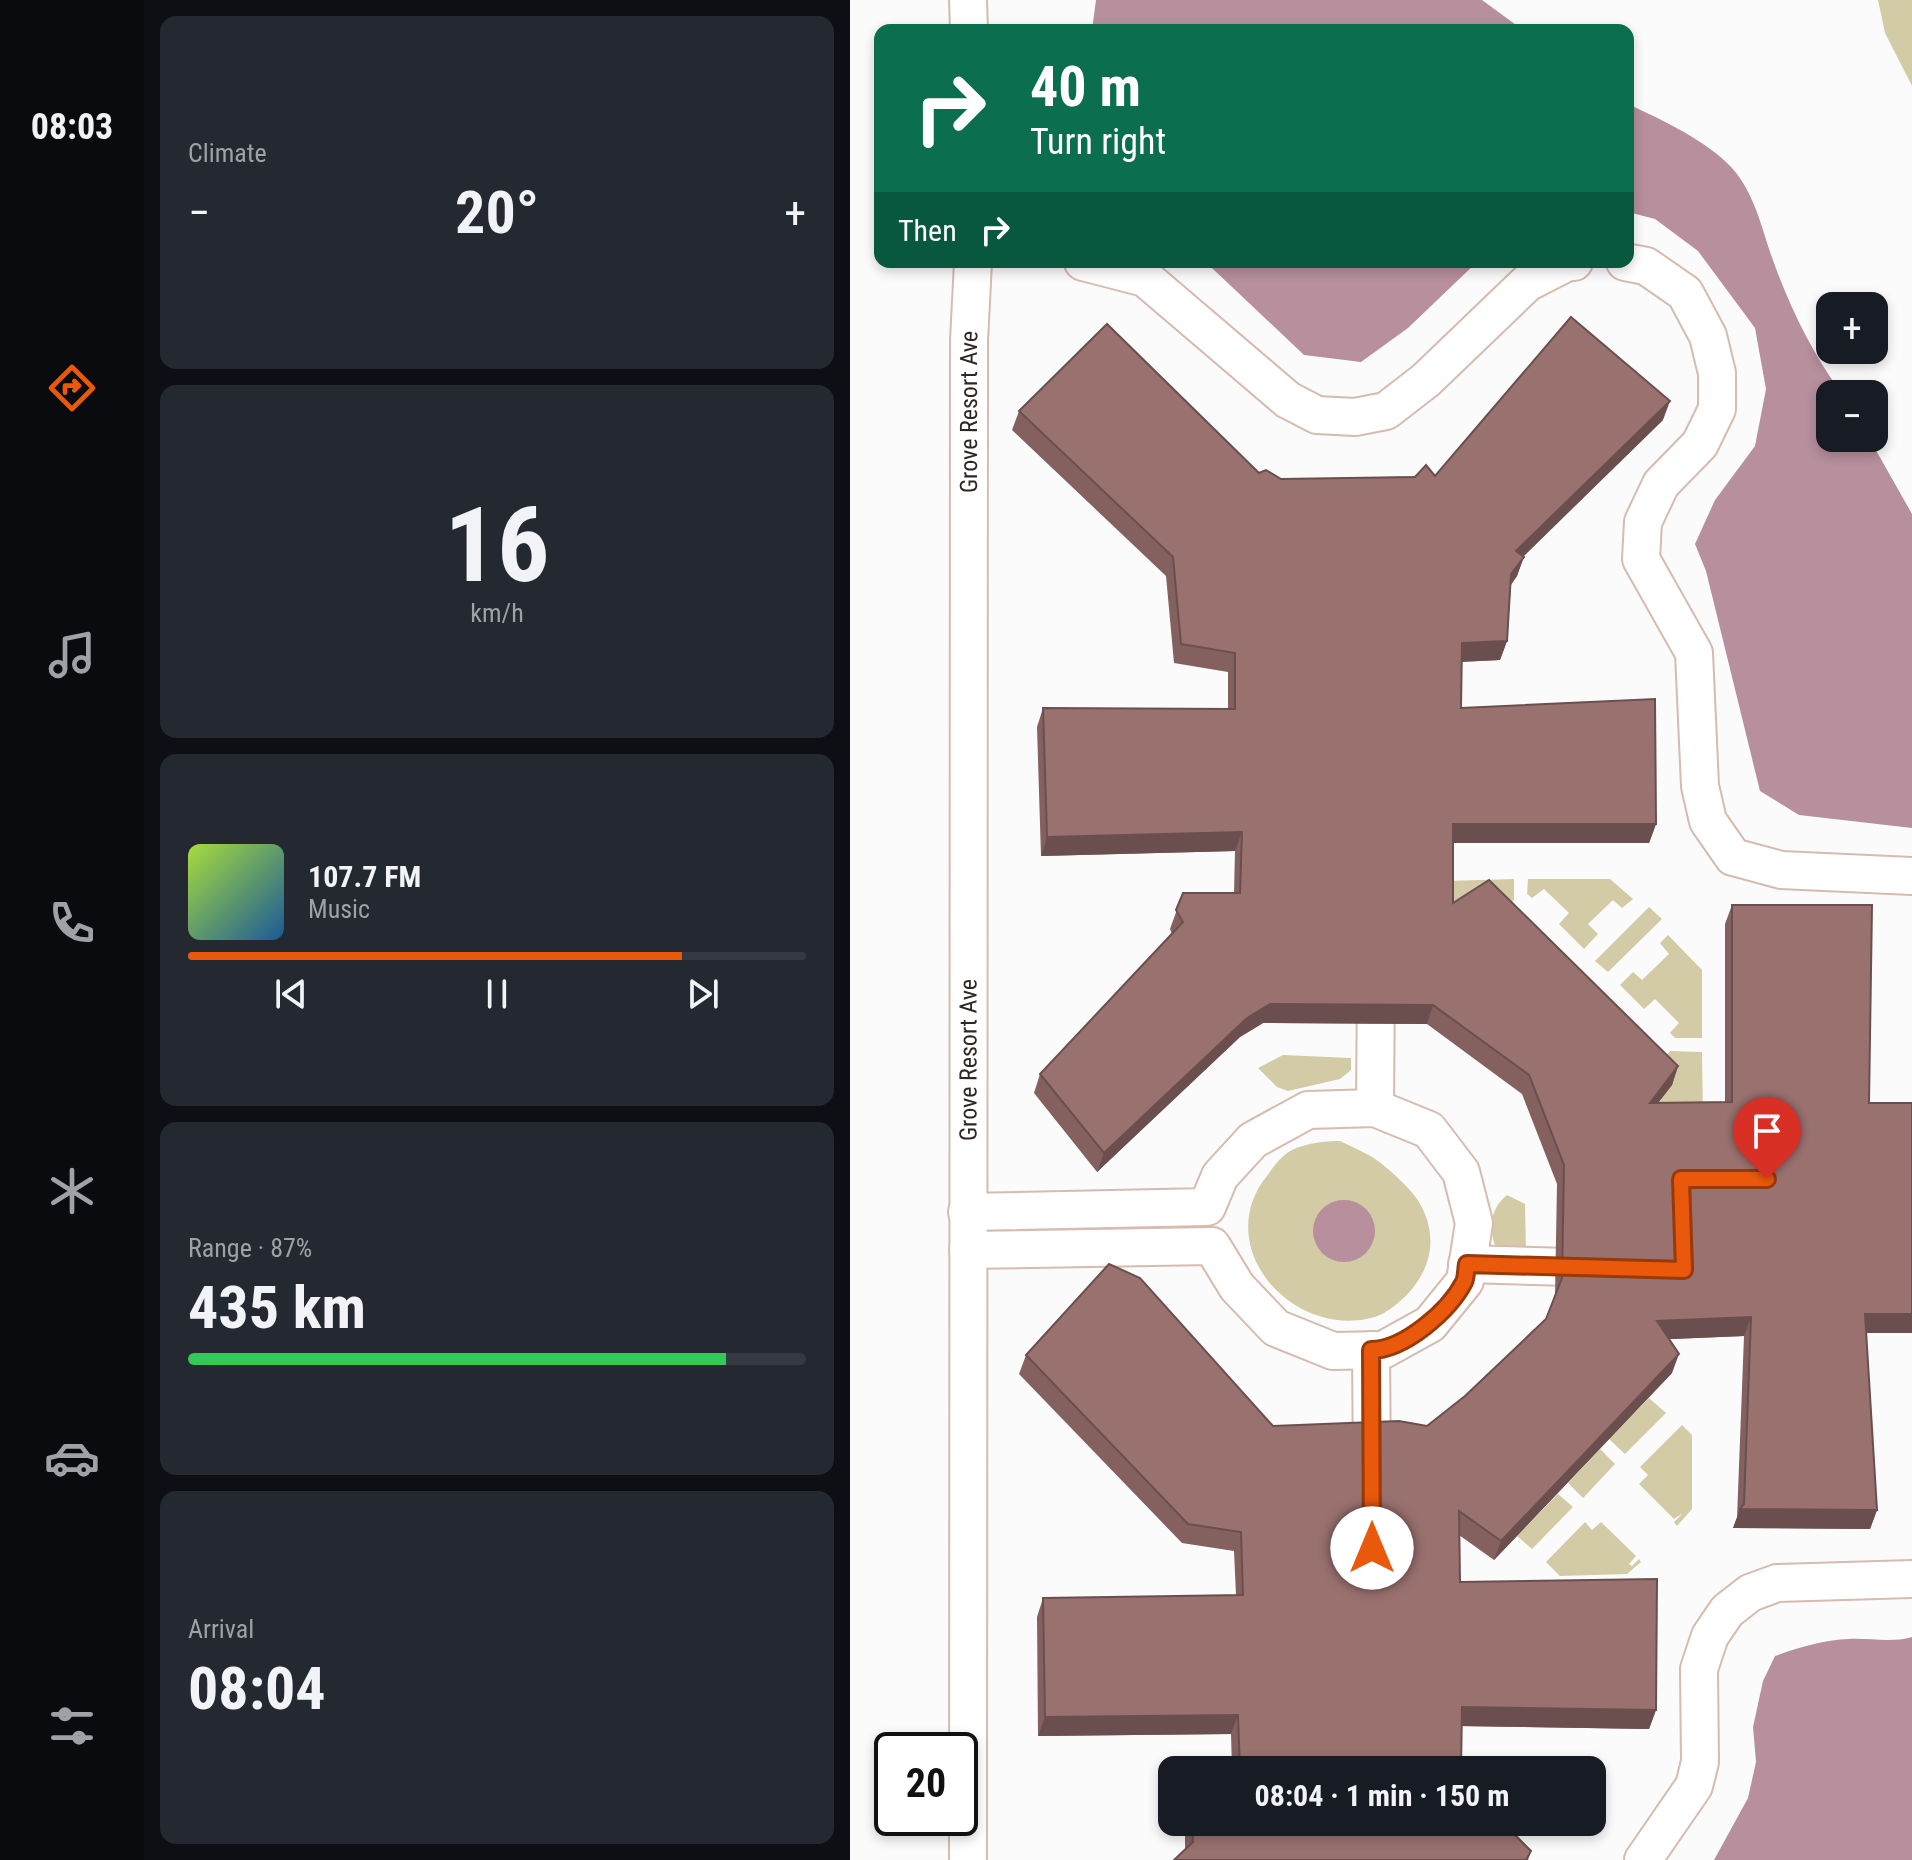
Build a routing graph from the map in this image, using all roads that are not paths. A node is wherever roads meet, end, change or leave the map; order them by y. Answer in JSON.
{"nodes":[{"id":1,"x":968,"y":0,"type":"edge"},
{"id":2,"x":969,"y":24,"type":"edge"},
{"id":3,"x":1634,"y":264,"type":"edge"},
{"id":4,"x":973,"y":268,"type":"edge"},
{"id":5,"x":1106,"y":268,"type":"edge"},
{"id":6,"x":1556,"y":268,"type":"edge"},
{"id":7,"x":1912,"y":876,"type":"edge"},
{"id":8,"x":1377,"y":939,"type":"edge"},
{"id":9,"x":1375,"y":1108,"type":"junction"},
{"id":10,"x":967,"y":1212,"type":"junction"},
{"id":11,"x":968,"y":1250,"type":"junction"},
{"id":12,"x":1467,"y":1264,"type":"junction"},
{"id":13,"x":1640,"y":1269,"type":"edge"},
{"id":14,"x":1371,"y":1350,"type":"junction"},
{"id":15,"x":1372,"y":1501,"type":"edge"},
{"id":16,"x":1912,"y":1579,"type":"edge"},
{"id":17,"x":968,"y":1860,"type":"edge"},
{"id":18,"x":1643,"y":1860,"type":"edge"}],
"edges":[{"from":1,"to":2,"type":"street"},
{"from":3,"to":7,"type":"street"},
{"from":4,"to":10,"type":"street","name":"Grove Resort Ave"},
{"from":5,"to":6,"type":"street"},
{"from":8,"to":9,"type":"street"},
{"from":9,"to":10,"type":"street"},
{"from":9,"to":12,"type":"street"},
{"from":10,"to":11,"type":"street","name":"Grove Resort Ave"},
{"from":11,"to":14,"type":"street"},
{"from":11,"to":17,"type":"street","name":"Grove Resort Ave"},
{"from":12,"to":13,"type":"street"},
{"from":12,"to":14,"type":"street"},
{"from":14,"to":15,"type":"street"},
{"from":16,"to":18,"type":"street"}]}
